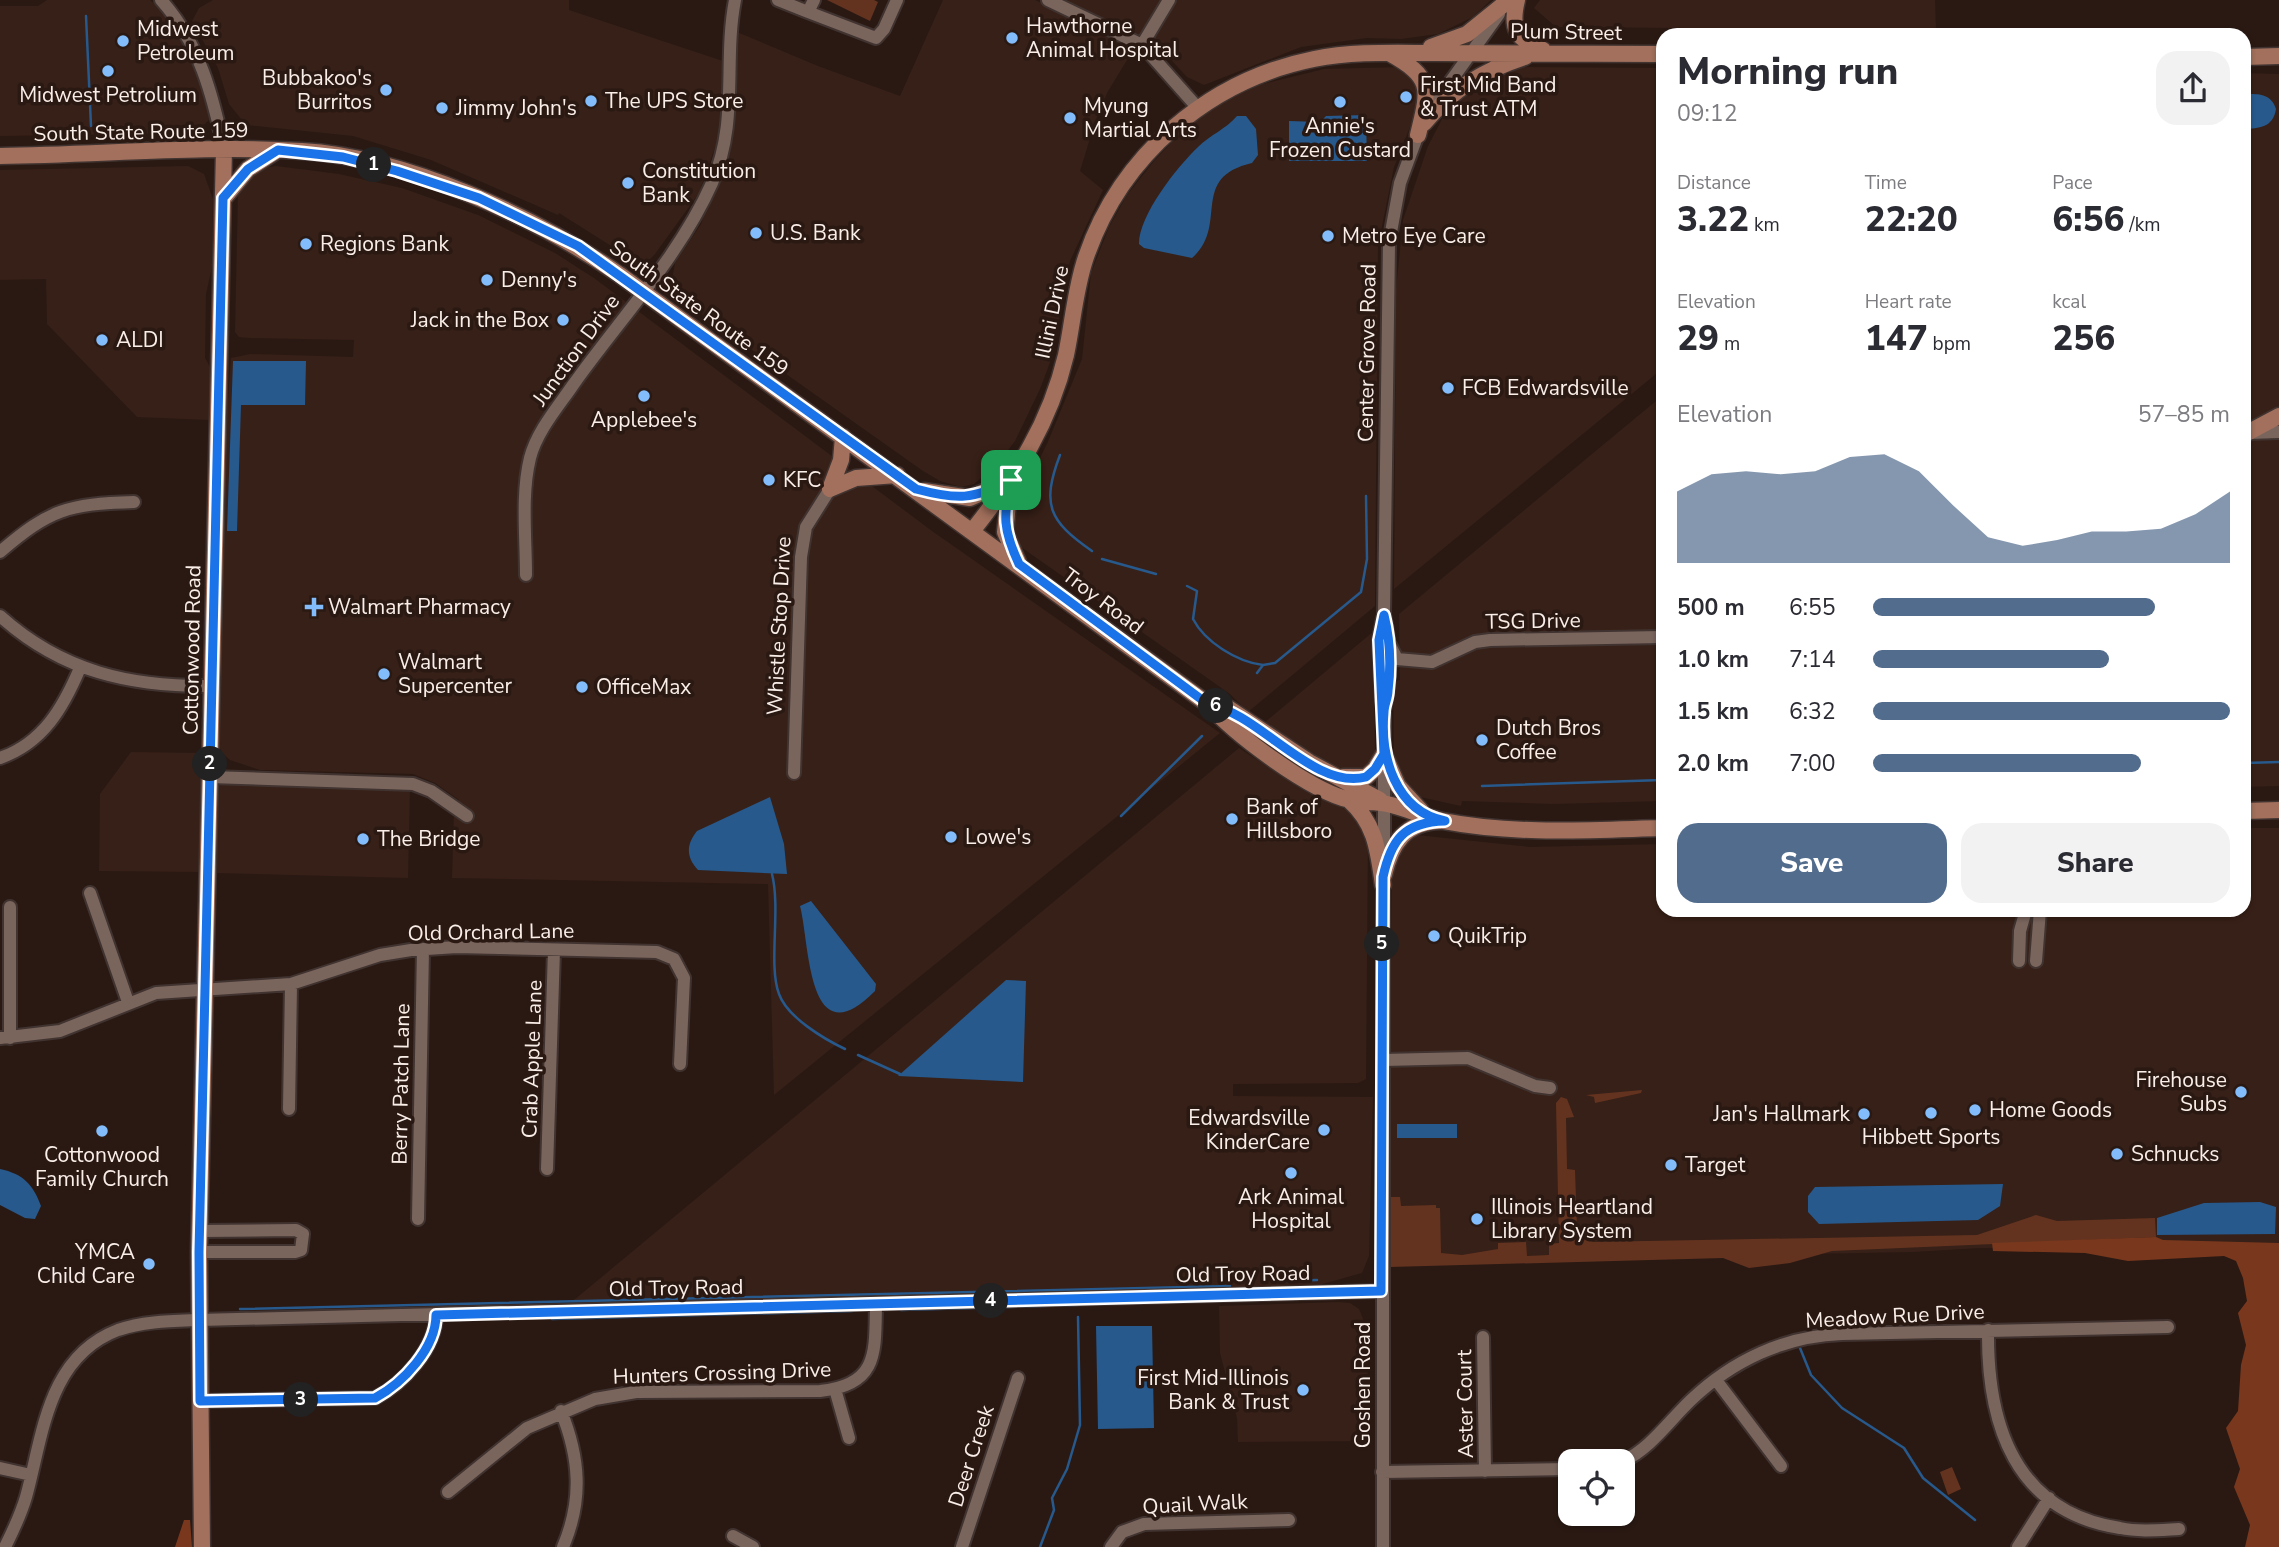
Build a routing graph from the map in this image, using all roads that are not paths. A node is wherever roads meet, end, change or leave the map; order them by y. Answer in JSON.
{"nodes":[{"id":1,"x":161,"y":0,"type":"edge"},
{"id":2,"x":735,"y":0,"type":"edge"},
{"id":3,"x":778,"y":0,"type":"edge"},
{"id":4,"x":814,"y":0,"type":"edge"},
{"id":5,"x":897,"y":0,"type":"edge"},
{"id":6,"x":1048,"y":0,"type":"edge"},
{"id":7,"x":1169,"y":0,"type":"edge"},
{"id":8,"x":1509,"y":0,"type":"edge"},
{"id":9,"x":1517,"y":0,"type":"edge"},
{"id":10,"x":808,"y":12,"type":"junction"},
{"id":11,"x":1142,"y":45,"type":"junction"},
{"id":12,"x":1387,"y":52,"type":"junction"},
{"id":13,"x":1469,"y":52,"type":"junction"},
{"id":14,"x":1543,"y":53,"type":"junction"},
{"id":15,"x":1656,"y":54,"type":"edge"},
{"id":16,"x":2279,"y":56,"type":"edge"},
{"id":17,"x":2251,"y":57,"type":"edge"},
{"id":18,"x":1197,"y":107,"type":"junction"},
{"id":19,"x":1421,"y":129,"type":"junction"},
{"id":20,"x":224,"y":149,"type":"junction"},
{"id":21,"x":278,"y":150,"type":"junction"},
{"id":22,"x":0,"y":156,"type":"edge"},
{"id":23,"x":223,"y":198,"type":"junction"},
{"id":24,"x":642,"y":291,"type":"junction"},
{"id":25,"x":2279,"y":416,"type":"edge"},
{"id":26,"x":2251,"y":430,"type":"edge"},
{"id":27,"x":2279,"y":432,"type":"edge"},
{"id":28,"x":2251,"y":433,"type":"edge"},
{"id":29,"x":843,"y":437,"type":"junction"},
{"id":30,"x":897,"y":475,"type":"junction"},
{"id":31,"x":1011,"y":480,"type":"junction"},
{"id":32,"x":830,"y":489,"type":"junction"},
{"id":33,"x":916,"y":489,"type":"junction"},
{"id":34,"x":134,"y":502,"type":"dead end"},
{"id":35,"x":973,"y":530,"type":"junction"},
{"id":36,"x":0,"y":552,"type":"edge"},
{"id":37,"x":1019,"y":564,"type":"junction"},
{"id":38,"x":526,"y":575,"type":"dead end"},
{"id":39,"x":1384,"y":615,"type":"junction"},
{"id":40,"x":0,"y":616,"type":"edge"},
{"id":41,"x":1388,"y":631,"type":"junction"},
{"id":42,"x":1656,"y":637,"type":"edge"},
{"id":43,"x":80,"y":668,"type":"junction"},
{"id":44,"x":212,"y":686,"type":"junction"},
{"id":45,"x":1209,"y":705,"type":"junction"},
{"id":46,"x":1384,"y":710,"type":"junction"},
{"id":47,"x":1384,"y":754,"type":"junction"},
{"id":48,"x":0,"y":758,"type":"edge"},
{"id":49,"x":794,"y":773,"type":"dead end"},
{"id":50,"x":1337,"y":776,"type":"junction"},
{"id":51,"x":210,"y":777,"type":"junction"},
{"id":52,"x":1349,"y":800,"type":"junction"},
{"id":53,"x":1385,"y":803,"type":"junction"},
{"id":54,"x":2279,"y":810,"type":"edge"},
{"id":55,"x":2251,"y":811,"type":"edge"},
{"id":56,"x":2261,"y":811,"type":"junction"},
{"id":57,"x":467,"y":816,"type":"dead end"},
{"id":58,"x":2279,"y":818,"type":"edge"},
{"id":59,"x":1437,"y":819,"type":"junction"},
{"id":60,"x":1656,"y":828,"type":"edge"},
{"id":61,"x":1383,"y":881,"type":"junction"},
{"id":62,"x":90,"y":893,"type":"dead end"},
{"id":63,"x":10,"y":907,"type":"dead end"},
{"id":64,"x":2024,"y":917,"type":"edge"},
{"id":65,"x":2039,"y":917,"type":"edge"},
{"id":66,"x":424,"y":949,"type":"junction"},
{"id":67,"x":554,"y":950,"type":"junction"},
{"id":68,"x":2019,"y":961,"type":"dead end"},
{"id":69,"x":2036,"y":961,"type":"dead end"},
{"id":70,"x":291,"y":984,"type":"junction"},
{"id":71,"x":205,"y":988,"type":"junction"},
{"id":72,"x":128,"y":1002,"type":"junction"},
{"id":73,"x":5,"y":1038,"type":"edge"},
{"id":74,"x":1383,"y":1060,"type":"junction"},
{"id":75,"x":680,"y":1063,"type":"dead end"},
{"id":76,"x":1550,"y":1088,"type":"dead end"},
{"id":77,"x":289,"y":1109,"type":"dead end"},
{"id":78,"x":547,"y":1169,"type":"dead end"},
{"id":79,"x":418,"y":1219,"type":"dead end"},
{"id":80,"x":200,"y":1231,"type":"junction"},
{"id":81,"x":199,"y":1252,"type":"junction"},
{"id":82,"x":1381,"y":1291,"type":"junction"},
{"id":83,"x":876,"y":1303,"type":"junction"},
{"id":84,"x":436,"y":1315,"type":"junction"},
{"id":85,"x":199,"y":1320,"type":"junction"},
{"id":86,"x":2168,"y":1327,"type":"dead end"},
{"id":87,"x":1988,"y":1330,"type":"junction"},
{"id":88,"x":1483,"y":1338,"type":"dead end"},
{"id":89,"x":1018,"y":1378,"type":"dead end"},
{"id":90,"x":1716,"y":1380,"type":"junction"},
{"id":91,"x":835,"y":1389,"type":"junction"},
{"id":92,"x":200,"y":1401,"type":"junction"},
{"id":93,"x":561,"y":1411,"type":"junction"},
{"id":94,"x":849,"y":1438,"type":"dead end"},
{"id":95,"x":1635,"y":1455,"type":"edge"},
{"id":96,"x":1781,"y":1466,"type":"dead end"},
{"id":97,"x":0,"y":1468,"type":"edge"},
{"id":98,"x":1558,"y":1469,"type":"edge"},
{"id":99,"x":1485,"y":1471,"type":"junction"},
{"id":100,"x":1382,"y":1472,"type":"junction"},
{"id":101,"x":31,"y":1475,"type":"junction"},
{"id":102,"x":448,"y":1492,"type":"dead end"},
{"id":103,"x":2049,"y":1498,"type":"junction"},
{"id":104,"x":1289,"y":1520,"type":"dead end"},
{"id":105,"x":2179,"y":1529,"type":"dead end"},
{"id":106,"x":733,"y":1536,"type":"dead end"},
{"id":107,"x":5,"y":1547,"type":"edge"},
{"id":108,"x":202,"y":1547,"type":"edge"},
{"id":109,"x":563,"y":1547,"type":"edge"},
{"id":110,"x":753,"y":1547,"type":"edge"},
{"id":111,"x":962,"y":1547,"type":"edge"},
{"id":112,"x":1111,"y":1547,"type":"edge"},
{"id":113,"x":1383,"y":1547,"type":"edge"},
{"id":114,"x":2018,"y":1547,"type":"edge"}],
"edges":[{"from":1,"to":20,"type":"street"},
{"from":2,"to":24,"type":"street","name":"Junction Drive"},
{"from":3,"to":10,"type":"street"},
{"from":4,"to":10,"type":"street"},
{"from":5,"to":10,"type":"street"},
{"from":6,"to":11,"type":"street"},
{"from":7,"to":11,"type":"street"},
{"from":8,"to":12,"type":"main road"},
{"from":8,"to":13,"type":"street","name":"Center Grove Road"},
{"from":9,"to":14,"type":"main road"},
{"from":11,"to":18,"type":"street"},
{"from":12,"to":13,"type":"main road","name":"Illini Drive"},
{"from":12,"to":18,"type":"main road","name":"Illini Drive"},
{"from":12,"to":19,"type":"main road"},
{"from":13,"to":14,"type":"main road","name":"Plum Street"},
{"from":13,"to":19,"type":"street","name":"Center Grove Road"},
{"from":14,"to":15,"type":"main road","name":"Plum Street"},
{"from":14,"to":19,"type":"main road"},
{"from":16,"to":17,"type":"main road"},
{"from":18,"to":31,"type":"main road","name":"Illini Drive"},
{"from":19,"to":39,"type":"street","name":"Center Grove Road"},
{"from":20,"to":21,"type":"main road","name":"South State Route 159"},
{"from":20,"to":22,"type":"main road","name":"South State Route 159"},
{"from":20,"to":23,"type":"main road","name":"Cottonwood Road"},
{"from":21,"to":23,"type":"main road"},
{"from":21,"to":24,"type":"main road","name":"South State Route 159"},
{"from":23,"to":44,"type":"main road","name":"Cottonwood Road"},
{"from":24,"to":29,"type":"main road","name":"South State Route 159"},
{"from":24,"to":38,"type":"street","name":"Junction Drive"},
{"from":25,"to":26,"type":"main road"},
{"from":27,"to":28,"type":"street"},
{"from":29,"to":30,"type":"main road","name":"South State Route 159"},
{"from":29,"to":32,"type":"main road","name":"Whistle Stop Drive"},
{"from":30,"to":32,"type":"main road"},
{"from":30,"to":33,"type":"main road","name":"South State Route 159"},
{"from":31,"to":33,"type":"main road"},
{"from":31,"to":35,"type":"main road","name":"Illini Drive"},
{"from":31,"to":37,"type":"main road"},
{"from":32,"to":49,"type":"street","name":"Whistle Stop Drive"},
{"from":33,"to":35,"type":"main road","name":"South State Route 159"},
{"from":34,"to":36,"type":"street"},
{"from":35,"to":37,"type":"main road","name":"Troy Road"},
{"from":37,"to":45,"type":"main road","name":"Troy Road"},
{"from":39,"to":41,"type":"street","name":"Center Grove Road"},
{"from":39,"to":46,"type":"street","name":"Center Grove Road"},
{"from":40,"to":43,"type":"street"},
{"from":41,"to":42,"type":"street","name":"TSG Drive"},
{"from":41,"to":46,"type":"street","name":"Center Grove Road"},
{"from":43,"to":44,"type":"street"},
{"from":43,"to":48,"type":"street"},
{"from":44,"to":51,"type":"main road","name":"Cottonwood Road"},
{"from":45,"to":50,"type":"main road","name":"Troy Road"},
{"from":45,"to":52,"type":"main road","name":"Troy Road"},
{"from":46,"to":47,"type":"street","name":"Center Grove Road"},
{"from":47,"to":50,"type":"main road"},
{"from":47,"to":53,"type":"street","name":"Center Grove Road"},
{"from":47,"to":59,"type":"main road"},
{"from":50,"to":53,"type":"main road","name":"Troy Road"},
{"from":51,"to":57,"type":"street"},
{"from":51,"to":71,"type":"main road","name":"Cottonwood Road"},
{"from":52,"to":53,"type":"main road","name":"Troy Road"},
{"from":52,"to":61,"type":"main road"},
{"from":53,"to":59,"type":"main road","name":"Troy Road"},
{"from":53,"to":61,"type":"street","name":"Goshen Road"},
{"from":54,"to":56,"type":"main road"},
{"from":55,"to":56,"type":"main road"},
{"from":56,"to":58,"type":"main road"},
{"from":59,"to":60,"type":"main road","name":"Troy Road"},
{"from":59,"to":61,"type":"main road"},
{"from":61,"to":74,"type":"street","name":"Goshen Road"},
{"from":62,"to":72,"type":"street"},
{"from":63,"to":73,"type":"street"},
{"from":64,"to":68,"type":"street"},
{"from":65,"to":69,"type":"street"},
{"from":66,"to":67,"type":"street","name":"Old Orchard Lane"},
{"from":66,"to":70,"type":"street","name":"Old Orchard Lane"},
{"from":66,"to":79,"type":"street","name":"Berry Patch Lane"},
{"from":67,"to":75,"type":"street","name":"Old Orchard Lane"},
{"from":67,"to":78,"type":"street","name":"Crab Apple Lane"},
{"from":70,"to":71,"type":"street","name":"Old Orchard Lane"},
{"from":70,"to":77,"type":"street"},
{"from":71,"to":72,"type":"street","name":"Old Orchard Lane"},
{"from":71,"to":80,"type":"main road","name":"Cottonwood Road"},
{"from":72,"to":73,"type":"street","name":"Old Orchard Lane"},
{"from":74,"to":76,"type":"street"},
{"from":74,"to":82,"type":"street","name":"Goshen Road"},
{"from":80,"to":81,"type":"main road","name":"Cottonwood Road"},
{"from":80,"to":81,"type":"street"},
{"from":81,"to":85,"type":"main road","name":"Cottonwood Road"},
{"from":82,"to":83,"type":"street","name":"Old Troy Road"},
{"from":82,"to":100,"type":"street","name":"Goshen Road"},
{"from":83,"to":84,"type":"street","name":"Old Troy Road"},
{"from":83,"to":91,"type":"street","name":"Hunters Crossing Drive"},
{"from":84,"to":85,"type":"street","name":"Old Troy Road"},
{"from":84,"to":92,"type":"street"},
{"from":85,"to":92,"type":"main road"},
{"from":85,"to":101,"type":"street","name":"Old Troy Road"},
{"from":86,"to":87,"type":"street","name":"Meadow Rue Drive"},
{"from":87,"to":90,"type":"street","name":"Meadow Rue Drive"},
{"from":87,"to":103,"type":"street"},
{"from":88,"to":99,"type":"street","name":"Aster Court"},
{"from":89,"to":111,"type":"street","name":"Deer Creek"},
{"from":90,"to":95,"type":"street","name":"Meadow Rue Drive"},
{"from":90,"to":96,"type":"street"},
{"from":91,"to":93,"type":"street","name":"Hunters Crossing Drive"},
{"from":91,"to":94,"type":"street"},
{"from":92,"to":108,"type":"main road"},
{"from":93,"to":102,"type":"street","name":"Hunters Crossing Drive"},
{"from":93,"to":109,"type":"street"},
{"from":97,"to":101,"type":"street"},
{"from":98,"to":99,"type":"street"},
{"from":99,"to":100,"type":"street"},
{"from":100,"to":113,"type":"street","name":"Goshen Road"},
{"from":101,"to":107,"type":"street","name":"Old Troy Road"},
{"from":103,"to":105,"type":"street"},
{"from":103,"to":114,"type":"street"},
{"from":104,"to":112,"type":"street","name":"Quail Walk"},
{"from":106,"to":110,"type":"street"}]}
